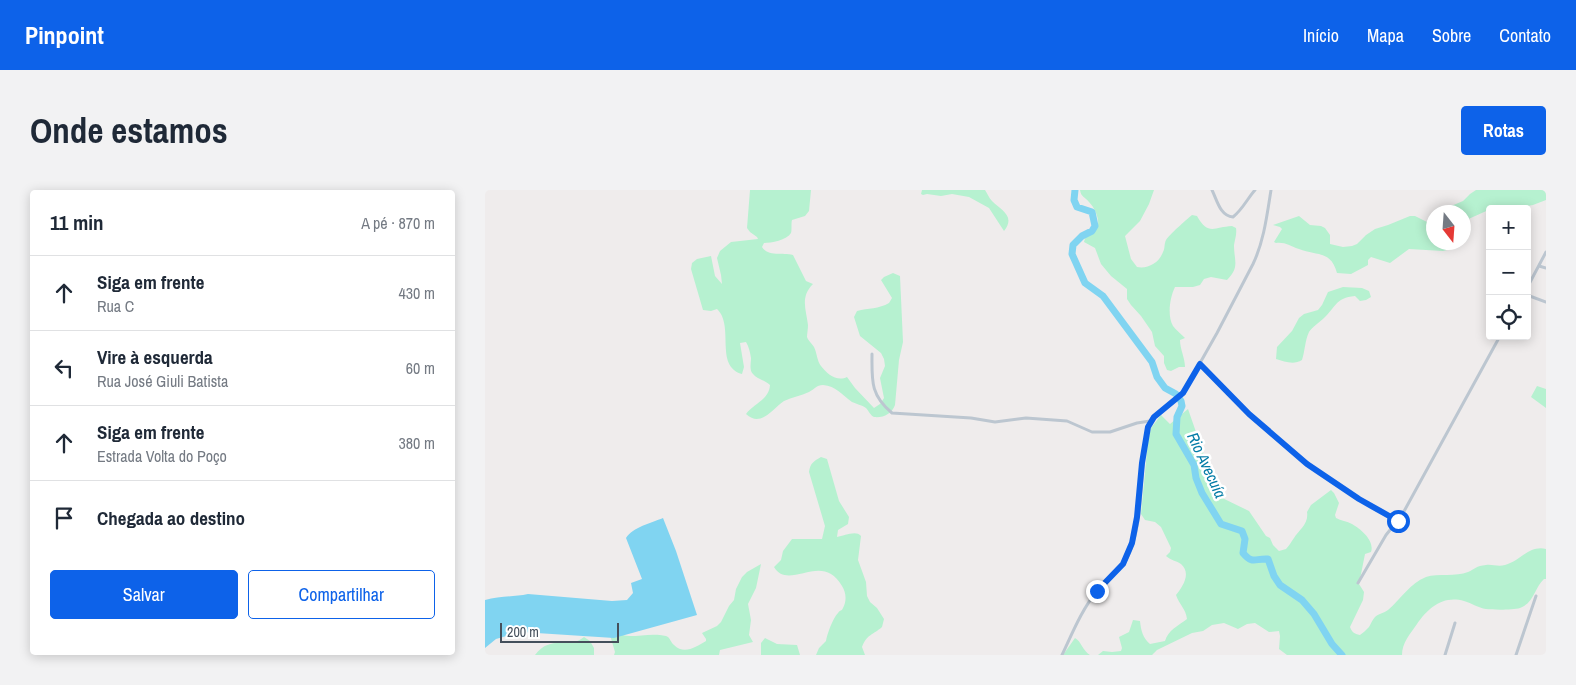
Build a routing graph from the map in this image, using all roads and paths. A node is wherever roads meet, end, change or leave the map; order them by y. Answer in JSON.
{"nodes":[{"id":1,"x":1212,"y":190,"type":"edge"},
{"id":2,"x":1255,"y":190,"type":"edge"},
{"id":3,"x":1271,"y":190,"type":"edge"},
{"id":4,"x":1546,"y":252,"type":"edge"},
{"id":5,"x":1539,"y":266,"type":"junction"},
{"id":6,"x":1546,"y":268,"type":"edge"},
{"id":7,"x":1531,"y":281,"type":"edge"},
{"id":8,"x":1531,"y":296,"type":"edge"},
{"id":9,"x":1546,"y":302,"type":"edge"},
{"id":10,"x":1498,"y":340,"type":"edge"},
{"id":11,"x":872,"y":354,"type":"dead end"},
{"id":12,"x":1200,"y":364,"type":"junction"},
{"id":13,"x":1151,"y":421,"type":"junction"},
{"id":14,"x":1398,"y":521,"type":"junction"},
{"id":15,"x":1358,"y":583,"type":"dead end"},
{"id":16,"x":1536,"y":596,"type":"dead end"},
{"id":17,"x":1455,"y":623,"type":"dead end"},
{"id":18,"x":1062,"y":655,"type":"edge"},
{"id":19,"x":1445,"y":655,"type":"edge"},
{"id":20,"x":1516,"y":655,"type":"edge"}],
"edges":[{"from":1,"to":2,"type":"street"},
{"from":3,"to":12,"type":"street"},
{"from":4,"to":5,"type":"street"},
{"from":5,"to":6,"type":"street"},
{"from":5,"to":7,"type":"street"},
{"from":8,"to":9,"type":"street"},
{"from":10,"to":14,"type":"street"},
{"from":11,"to":13,"type":"street"},
{"from":12,"to":13,"type":"street"},
{"from":12,"to":14,"type":"street"},
{"from":13,"to":18,"type":"street"},
{"from":14,"to":15,"type":"street"},
{"from":16,"to":20,"type":"street"},
{"from":17,"to":19,"type":"street"}]}
